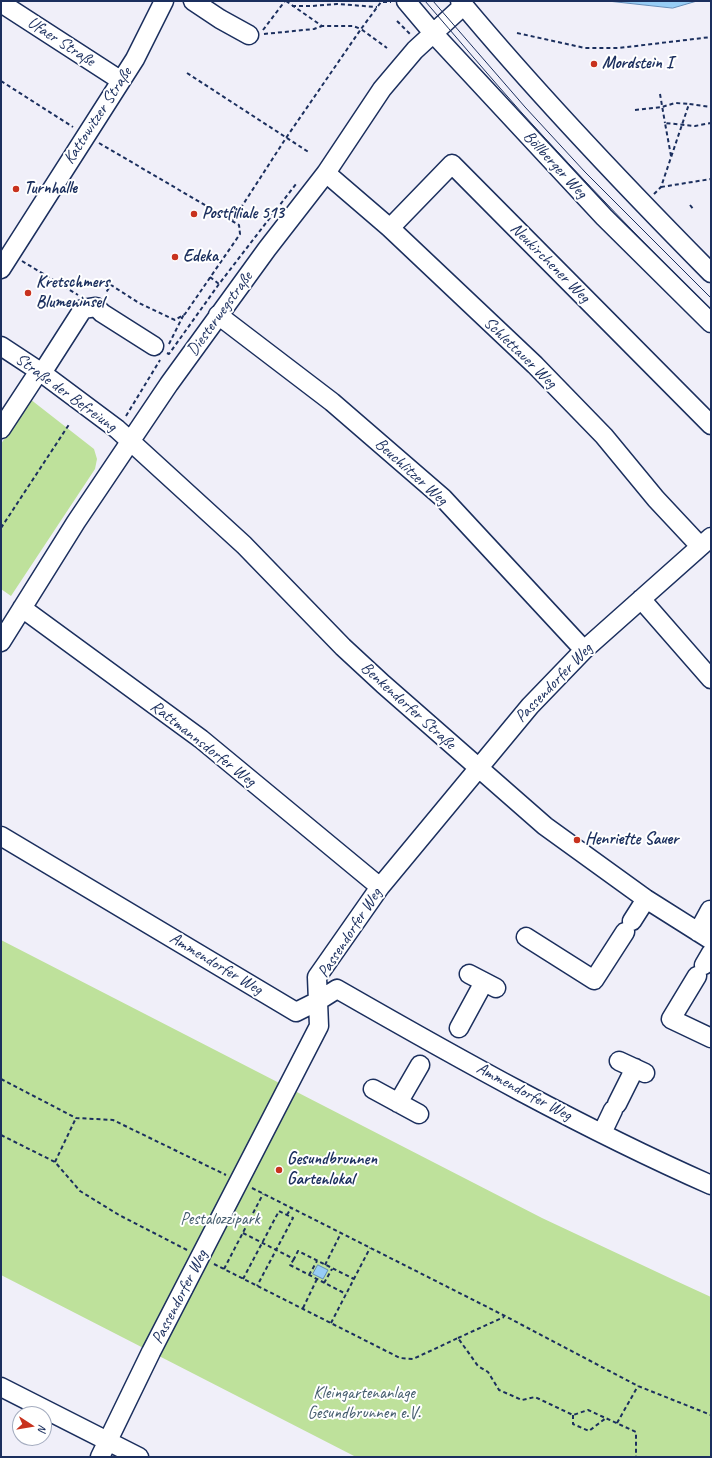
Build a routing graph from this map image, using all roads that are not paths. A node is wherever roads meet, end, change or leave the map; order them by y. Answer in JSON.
{"nodes":[{"id":1,"x":164,"y":1,"type":"edge"},
{"id":2,"x":193,"y":1,"type":"edge"},
{"id":3,"x":406,"y":1,"type":"edge"},
{"id":4,"x":1,"y":3,"type":"edge"},
{"id":5,"x":462,"y":3,"type":"edge"},
{"id":6,"x":249,"y":35,"type":"dead end"},
{"id":7,"x":427,"y":39,"type":"junction"},
{"id":8,"x":120,"y":80,"type":"junction"},
{"id":9,"x":326,"y":173,"type":"junction"},
{"id":10,"x":390,"y":228,"type":"junction"},
{"id":11,"x":6,"y":262,"type":"edge"},
{"id":12,"x":711,"y":273,"type":"edge"},
{"id":13,"x":218,"y":316,"type":"junction"},
{"id":14,"x":711,"y":323,"type":"edge"},
{"id":15,"x":1,"y":346,"type":"edge"},
{"id":16,"x":162,"y":351,"type":"road end"},
{"id":17,"x":41,"y":372,"type":"junction"},
{"id":18,"x":711,"y":425,"type":"edge"},
{"id":19,"x":1,"y":429,"type":"edge"},
{"id":20,"x":130,"y":441,"type":"junction"},
{"id":21,"x":706,"y":541,"type":"edge"},
{"id":22,"x":641,"y":599,"type":"junction"},
{"id":23,"x":22,"y":608,"type":"junction"},
{"id":24,"x":1,"y":642,"type":"edge"},
{"id":25,"x":584,"y":650,"type":"junction"},
{"id":26,"x":711,"y":679,"type":"edge"},
{"id":27,"x":477,"y":768,"type":"junction"},
{"id":28,"x":1,"y":836,"type":"edge"},
{"id":29,"x":380,"y":887,"type":"junction"},
{"id":30,"x":646,"y":900,"type":"junction"},
{"id":31,"x":710,"y":910,"type":"edge"},
{"id":32,"x":704,"y":936,"type":"edge"},
{"id":33,"x":526,"y":937,"type":"dead end"},
{"id":34,"x":704,"y":965,"type":"edge"},
{"id":35,"x":483,"y":981,"type":"dead end"},
{"id":36,"x":318,"y":1001,"type":"junction"},
{"id":37,"x":711,"y":1038,"type":"edge"},
{"id":38,"x":431,"y":1054,"type":"junction"},
{"id":39,"x":633,"y":1067,"type":"dead end"},
{"id":40,"x":374,"y":1089,"type":"dead end"},
{"id":41,"x":398,"y":1103,"type":"junction"},
{"id":42,"x":419,"y":1114,"type":"dead end"},
{"id":43,"x":602,"y":1133,"type":"junction"},
{"id":44,"x":711,"y":1185,"type":"edge"},
{"id":45,"x":1,"y":1387,"type":"edge"},
{"id":46,"x":103,"y":1449,"type":"edge"},
{"id":47,"x":139,"y":1457,"type":"edge"}],
"edges":[{"from":1,"to":8,"type":"street","name":"Kattowitzer Straße"},
{"from":2,"to":6,"type":"street"},
{"from":3,"to":7,"type":"street","name":"Böllberger Weg"},
{"from":4,"to":8,"type":"street","name":"Ufaer Straße"},
{"from":5,"to":7,"type":"street","name":"Diesterwegstraße"},
{"from":5,"to":12,"type":"street"},
{"from":7,"to":9,"type":"street","name":"Diesterwegstraße"},
{"from":7,"to":14,"type":"street","name":"Böllberger Weg"},
{"from":8,"to":11,"type":"street","name":"Kattowitzer Straße"},
{"from":9,"to":10,"type":"street","name":"Schlettauer Weg"},
{"from":9,"to":13,"type":"street","name":"Diesterwegstraße"},
{"from":10,"to":18,"type":"street","name":"Neukirchener Weg"},
{"from":10,"to":21,"type":"street","name":"Schlettauer Weg"},
{"from":13,"to":20,"type":"street","name":"Diesterwegstraße"},
{"from":13,"to":25,"type":"street","name":"Beuchlitzer Weg"},
{"from":15,"to":17,"type":"street","name":"Straße der Befreiung"},
{"from":16,"to":17,"type":"street"},
{"from":17,"to":19,"type":"street"},
{"from":17,"to":20,"type":"street","name":"Straße der Befreiung"},
{"from":20,"to":23,"type":"street","name":"Diesterwegstraße"},
{"from":20,"to":27,"type":"street","name":"Benkendorfer Straße"},
{"from":21,"to":22,"type":"street","name":"Passendorfer Weg"},
{"from":22,"to":25,"type":"street","name":"Passendorfer Weg"},
{"from":22,"to":26,"type":"street"},
{"from":23,"to":24,"type":"street","name":"Diesterwegstraße"},
{"from":23,"to":29,"type":"street","name":"Rattmannsdorfer Weg"},
{"from":25,"to":27,"type":"street","name":"Passendorfer Weg"},
{"from":27,"to":29,"type":"street","name":"Passendorfer Weg"},
{"from":27,"to":30,"type":"street","name":"Benkendorfer Straße"},
{"from":28,"to":36,"type":"street","name":"Ammendorfer Weg"},
{"from":29,"to":36,"type":"street","name":"Passendorfer Weg"},
{"from":30,"to":32,"type":"street","name":"Benkendorfer Straße"},
{"from":30,"to":33,"type":"street"},
{"from":31,"to":32,"type":"street"},
{"from":34,"to":37,"type":"street"},
{"from":35,"to":38,"type":"street"},
{"from":36,"to":38,"type":"street","name":"Ammendorfer Weg"},
{"from":36,"to":46,"type":"street","name":"Passendorfer Weg"},
{"from":38,"to":41,"type":"street"},
{"from":38,"to":43,"type":"street","name":"Ammendorfer Weg"},
{"from":39,"to":43,"type":"street"},
{"from":40,"to":41,"type":"street"},
{"from":41,"to":42,"type":"street"},
{"from":43,"to":44,"type":"street","name":"Ammendorfer Weg"},
{"from":45,"to":46,"type":"street"},
{"from":46,"to":47,"type":"street"}]}
